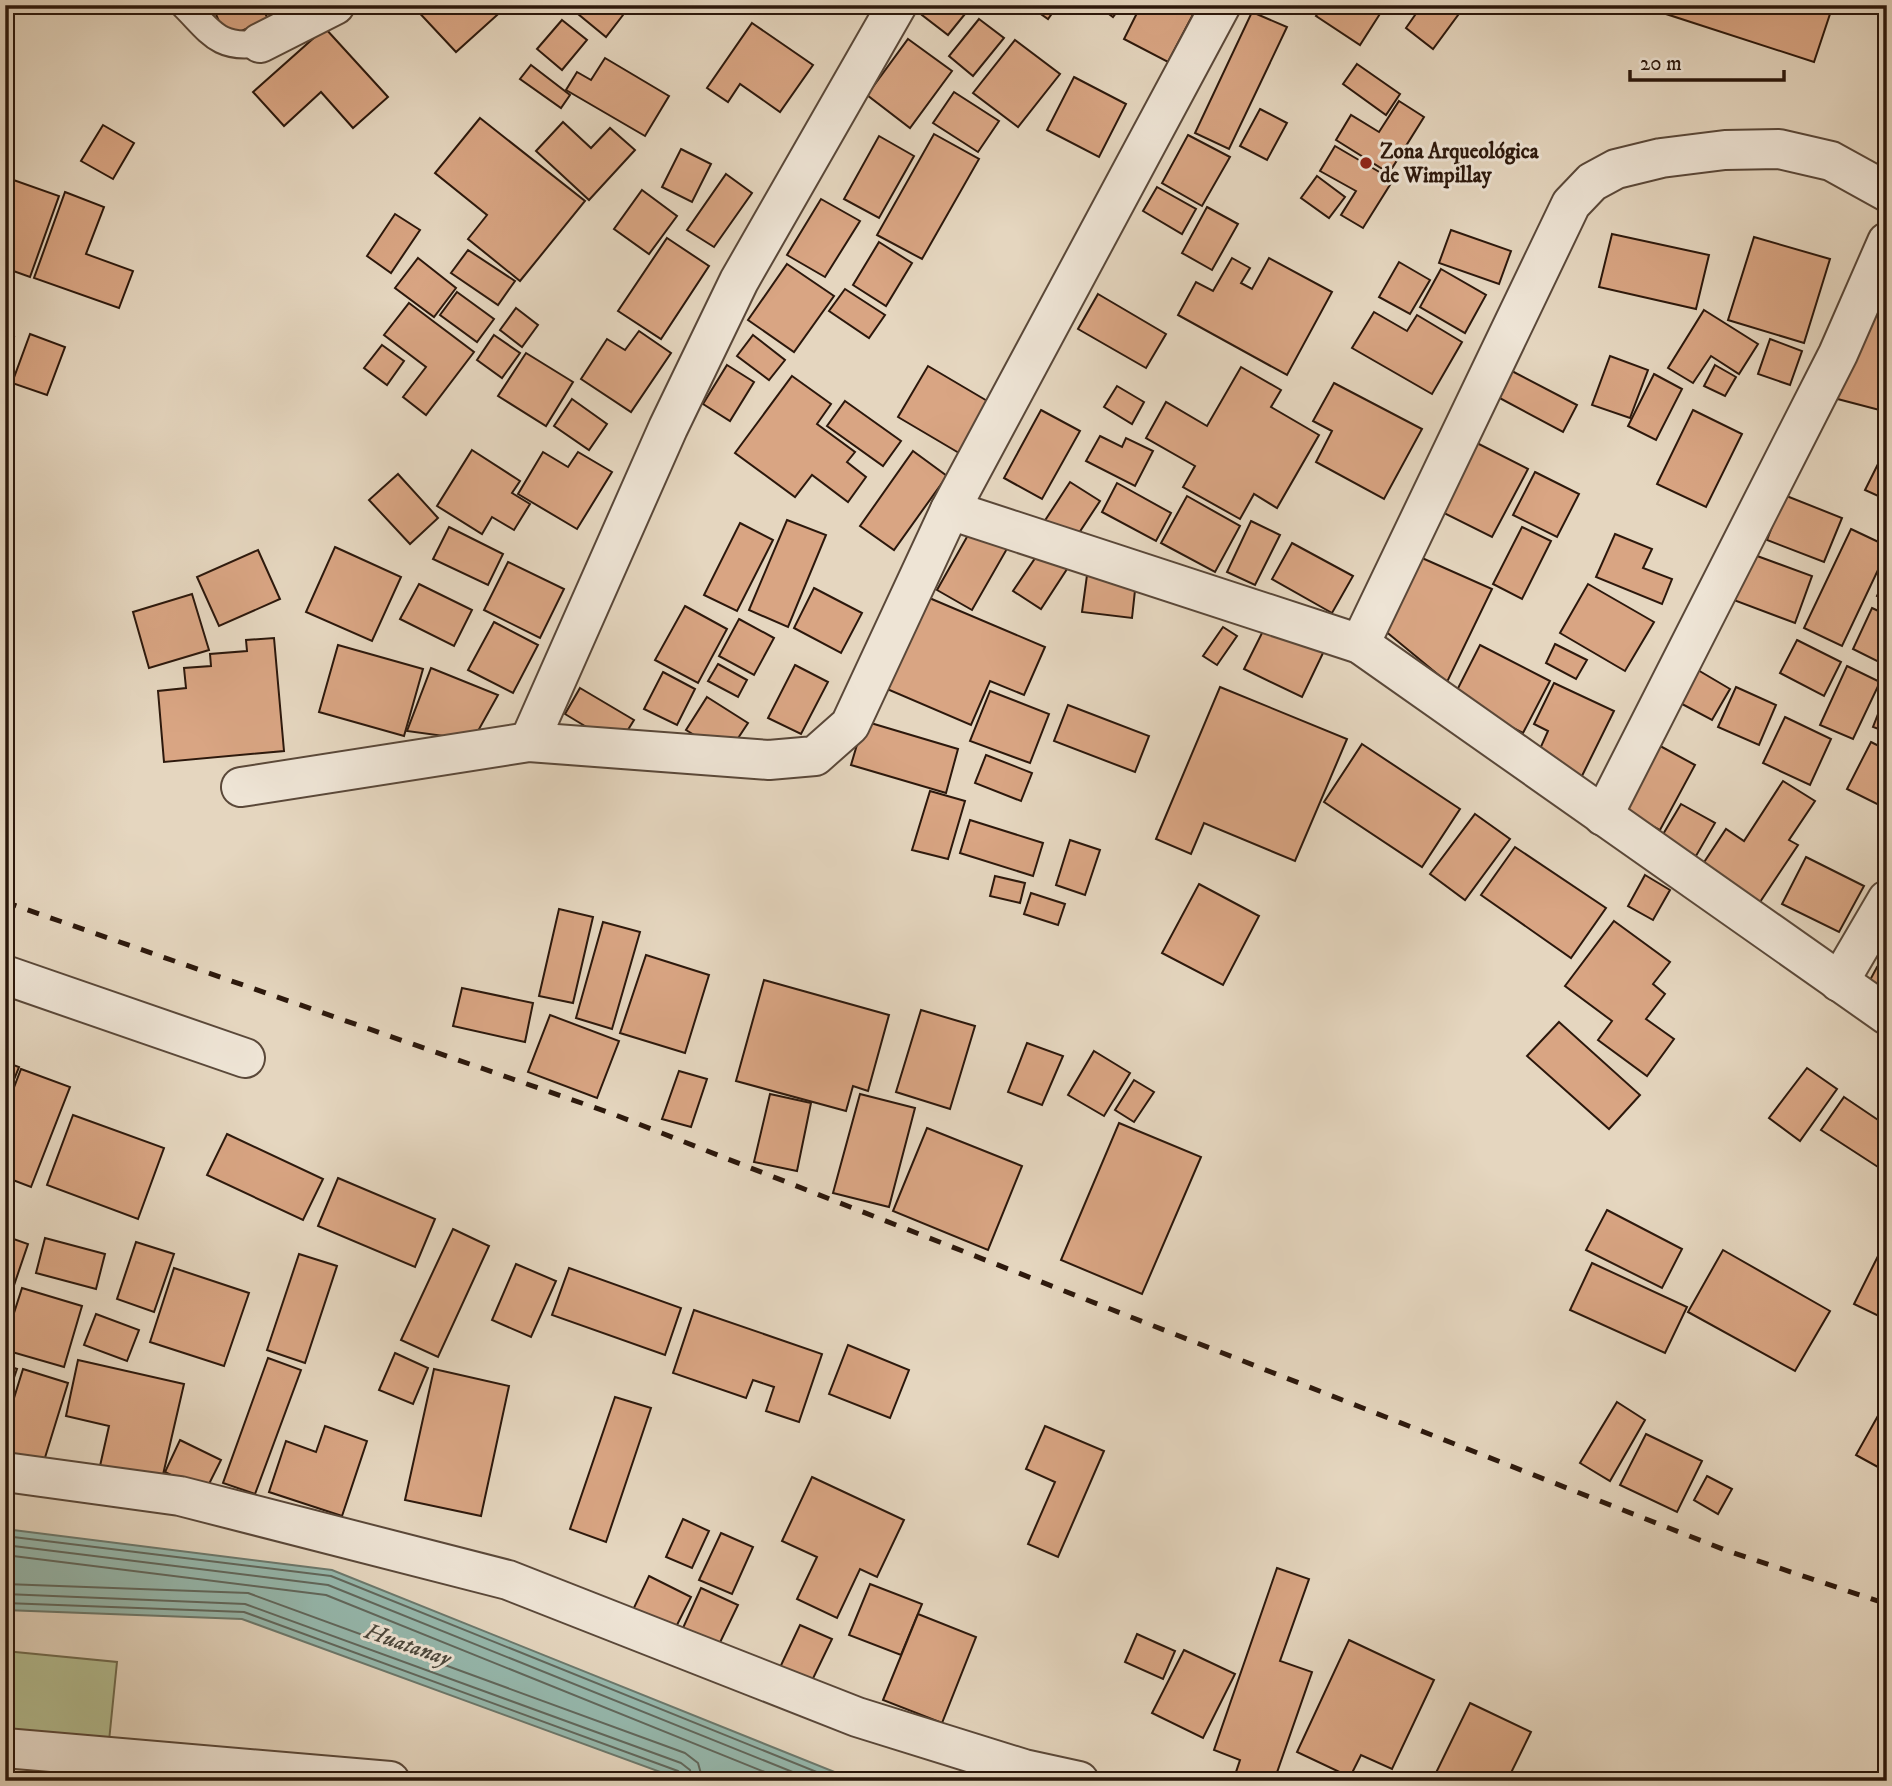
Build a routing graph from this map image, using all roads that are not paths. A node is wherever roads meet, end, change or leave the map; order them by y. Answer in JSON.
{"nodes":[{"id":1,"x":184,"y":5,"type":"edge"},
{"id":2,"x":335,"y":5,"type":"edge"},
{"id":3,"x":1221,"y":5,"type":"edge"},
{"id":4,"x":892,"y":7,"type":"edge"},
{"id":5,"x":260,"y":43,"type":"joint"},
{"id":6,"x":1887,"y":192,"type":"edge"},
{"id":7,"x":1887,"y":242,"type":"edge"},
{"id":8,"x":950,"y":510,"type":"junction"},
{"id":9,"x":1360,"y":644,"type":"junction"},
{"id":10,"x":529,"y":741,"type":"junction"},
{"id":11,"x":241,"y":787,"type":"dead end"},
{"id":12,"x":1603,"y":816,"type":"junction"},
{"id":13,"x":1887,"y":900,"type":"edge"},
{"id":14,"x":5,"y":975,"type":"edge"},
{"id":15,"x":1839,"y":982,"type":"junction"},
{"id":16,"x":1887,"y":1015,"type":"edge"},
{"id":17,"x":245,"y":1058,"type":"dead end"},
{"id":18,"x":5,"y":1472,"type":"edge"},
{"id":19,"x":5,"y":1748,"type":"edge"},
{"id":20,"x":390,"y":1781,"type":"edge"},
{"id":21,"x":1079,"y":1781,"type":"edge"}],
"edges":[{"from":1,"to":5,"type":"lane"},
{"from":2,"to":5,"type":"street"},
{"from":3,"to":8,"type":"street"},
{"from":4,"to":10,"type":"street"},
{"from":6,"to":9,"type":"street"},
{"from":7,"to":12,"type":"street"},
{"from":8,"to":9,"type":"street"},
{"from":8,"to":10,"type":"street"},
{"from":9,"to":12,"type":"street"},
{"from":10,"to":11,"type":"street"},
{"from":12,"to":15,"type":"street"},
{"from":13,"to":15,"type":"street"},
{"from":14,"to":17,"type":"street"},
{"from":15,"to":16,"type":"street"},
{"from":18,"to":21,"type":"street"},
{"from":19,"to":20,"type":"street"}]}
